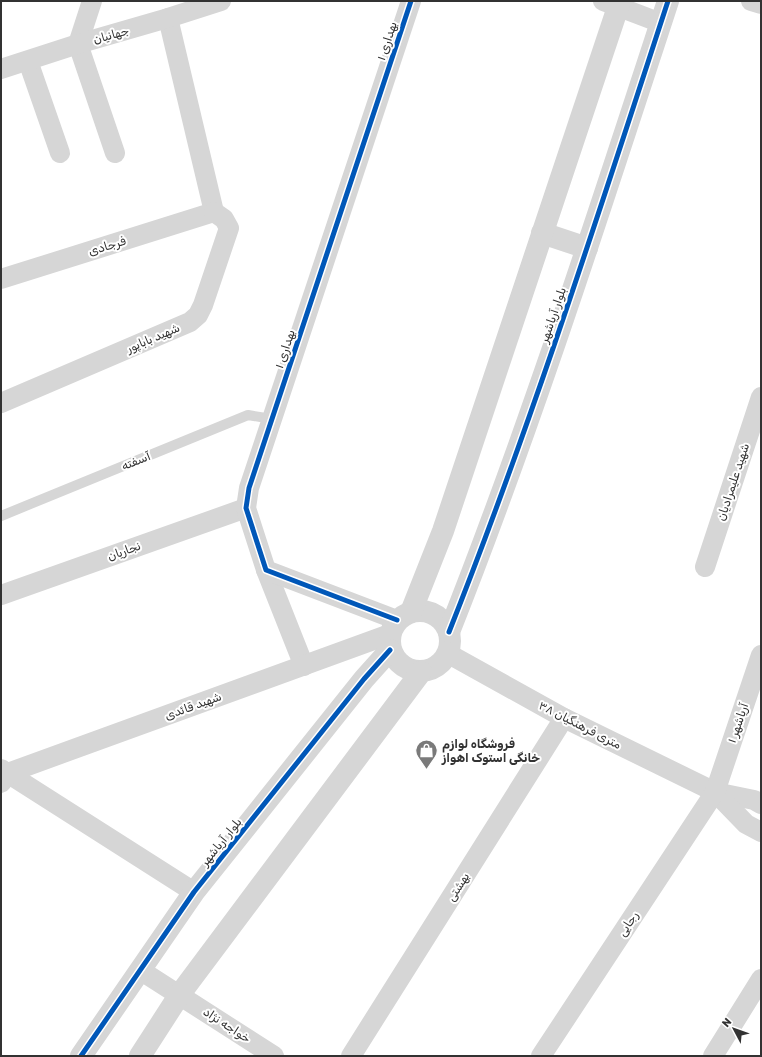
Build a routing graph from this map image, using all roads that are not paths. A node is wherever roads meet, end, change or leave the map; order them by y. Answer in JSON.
{"nodes":[{"id":1,"x":92,"y":1,"type":"edge"},
{"id":2,"x":221,"y":1,"type":"edge"},
{"id":3,"x":411,"y":1,"type":"edge"},
{"id":4,"x":668,"y":1,"type":"edge"},
{"id":5,"x":751,"y":1,"type":"edge"},
{"id":6,"x":614,"y":3,"type":"edge"},
{"id":7,"x":761,"y":4,"type":"edge"},
{"id":8,"x":168,"y":18,"type":"junction"},
{"id":9,"x":661,"y":22,"type":"junction"},
{"id":10,"x":78,"y":44,"type":"junction"},
{"id":11,"x":28,"y":61,"type":"junction"},
{"id":12,"x":1,"y":69,"type":"edge"},
{"id":13,"x":60,"y":153,"type":"dead end"},
{"id":14,"x":114,"y":153,"type":"dead end"},
{"id":15,"x":214,"y":212,"type":"junction"},
{"id":16,"x":542,"y":233,"type":"junction"},
{"id":17,"x":587,"y":248,"type":"junction"},
{"id":18,"x":1,"y":279,"type":"edge"},
{"id":19,"x":761,"y":397,"type":"edge"},
{"id":20,"x":1,"y":403,"type":"edge"},
{"id":21,"x":272,"y":419,"type":"junction"},
{"id":22,"x":246,"y":508,"type":"junction"},
{"id":23,"x":1,"y":516,"type":"edge"},
{"id":24,"x":705,"y":567,"type":"dead end"},
{"id":25,"x":266,"y":570,"type":"junction"},
{"id":26,"x":1,"y":595,"type":"edge"},
{"id":27,"x":397,"y":629,"type":"junction"},
{"id":28,"x":448,"y":642,"type":"junction"},
{"id":29,"x":761,"y":655,"type":"edge"},
{"id":30,"x":304,"y":666,"type":"junction"},
{"id":31,"x":421,"y":672,"type":"junction"},
{"id":32,"x":564,"y":718,"type":"junction"},
{"id":33,"x":3,"y":775,"type":"edge"},
{"id":34,"x":714,"y":792,"type":"junction"},
{"id":35,"x":761,"y":804,"type":"edge"},
{"id":36,"x":761,"y":832,"type":"edge"},
{"id":37,"x":194,"y":892,"type":"junction"},
{"id":38,"x":140,"y":970,"type":"junction"},
{"id":39,"x":761,"y":979,"type":"edge"},
{"id":40,"x":180,"y":994,"type":"junction"},
{"id":41,"x":81,"y":1056,"type":"edge"},
{"id":42,"x":140,"y":1056,"type":"edge"},
{"id":43,"x":274,"y":1056,"type":"edge"},
{"id":44,"x":351,"y":1056,"type":"edge"},
{"id":45,"x":541,"y":1056,"type":"edge"},
{"id":46,"x":713,"y":1056,"type":"edge"}],
"edges":[{"from":1,"to":10,"type":"street"},
{"from":2,"to":8,"type":"street","name":"جهانیان"},
{"from":3,"to":21,"type":"street","name":"بهداری ۱"},
{"from":4,"to":9,"type":"street","name":"بلوار آریاشهر"},
{"from":5,"to":7,"type":"street"},
{"from":6,"to":9,"type":"street"},
{"from":6,"to":16,"type":"street","name":"بلوار آریاشهر"},
{"from":8,"to":10,"type":"street","name":"جهانیان"},
{"from":8,"to":15,"type":"street"},
{"from":9,"to":17,"type":"street","name":"بلوار آریاشهر"},
{"from":10,"to":11,"type":"street","name":"جهانیان"},
{"from":10,"to":14,"type":"street"},
{"from":11,"to":12,"type":"street","name":"جهانیان"},
{"from":11,"to":13,"type":"street"},
{"from":15,"to":18,"type":"street","name":"فرجادی"},
{"from":15,"to":20,"type":"street","name":"شهید باباپور"},
{"from":16,"to":17,"type":"street"},
{"from":16,"to":27,"type":"street","name":"بلوار آریاشهر"},
{"from":17,"to":28,"type":"street","name":"بلوار آریاشهر"},
{"from":19,"to":24,"type":"street","name":"شهید علیمرادیان"},
{"from":21,"to":22,"type":"street","name":"بهداری ۱"},
{"from":21,"to":23,"type":"lane","name":"آسفته"},
{"from":22,"to":25,"type":"street","name":"بهداری ۱"},
{"from":22,"to":26,"type":"street","name":"نجاریان"},
{"from":25,"to":27,"type":"street"},
{"from":25,"to":30,"type":"street","name":"بهداری ۱"},
{"from":27,"to":28,"type":"street"},
{"from":27,"to":30,"type":"street","name":"شهید قائدی"},
{"from":27,"to":31,"type":"street"},
{"from":27,"to":37,"type":"street","name":"بلوار آریاشهر"},
{"from":28,"to":31,"type":"street"},
{"from":28,"to":32,"type":"street","name":"۳۸ متری فرهنگیان"},
{"from":29,"to":34,"type":"street","name":"آریاشهر ۱"},
{"from":30,"to":33,"type":"street","name":"شهید قائدی"},
{"from":31,"to":40,"type":"street"},
{"from":32,"to":34,"type":"street","name":"۳۸ متری فرهنگیان"},
{"from":32,"to":44,"type":"street","name":"بهشتی"},
{"from":33,"to":37,"type":"street"},
{"from":34,"to":35,"type":"street"},
{"from":34,"to":36,"type":"street"},
{"from":34,"to":45,"type":"street","name":"رجایی"},
{"from":37,"to":38,"type":"street","name":"بلوار آریاشهر"},
{"from":38,"to":40,"type":"street","name":"خواجه نژاد"},
{"from":38,"to":41,"type":"street","name":"بلوار آریاشهر"},
{"from":39,"to":46,"type":"street"},
{"from":40,"to":42,"type":"street"},
{"from":40,"to":43,"type":"street","name":"خواجه نژاد"}]}
